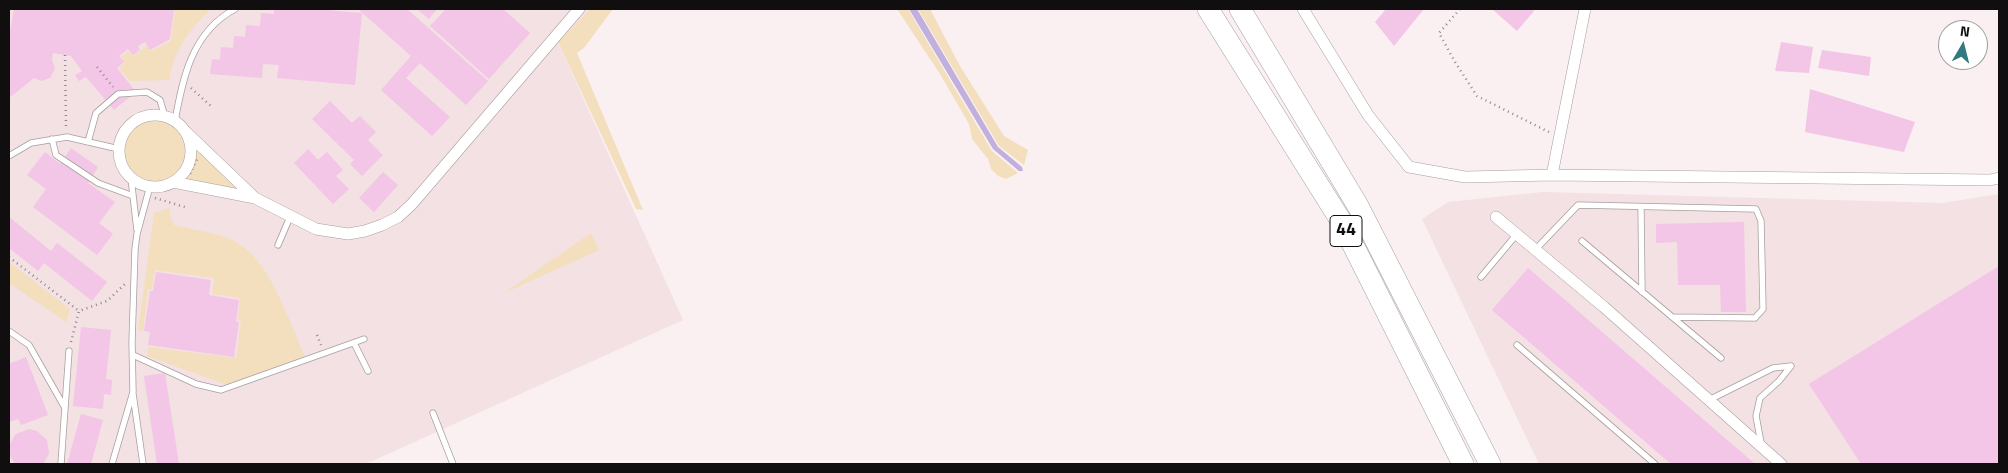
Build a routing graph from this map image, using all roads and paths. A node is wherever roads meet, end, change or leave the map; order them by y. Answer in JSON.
{"nodes":[{"id":1,"x":234,"y":9,"type":"edge"},
{"id":2,"x":579,"y":9,"type":"edge"},
{"id":3,"x":1208,"y":9,"type":"edge"},
{"id":4,"x":1240,"y":9,"type":"edge"},
{"id":5,"x":1303,"y":9,"type":"edge"},
{"id":6,"x":1460,"y":9,"type":"edge"},
{"id":7,"x":1585,"y":9,"type":"edge"},
{"id":8,"x":65,"y":55,"type":"dead end"},
{"id":9,"x":97,"y":67,"type":"dead end"},
{"id":10,"x":182,"y":80,"type":"junction"},
{"id":11,"x":118,"y":94,"type":"junction"},
{"id":12,"x":212,"y":107,"type":"dead end"},
{"id":13,"x":170,"y":119,"type":"junction"},
{"id":14,"x":186,"y":132,"type":"junction"},
{"id":15,"x":66,"y":137,"type":"junction"},
{"id":16,"x":1560,"y":137,"type":"junction"},
{"id":17,"x":52,"y":139,"type":"junction"},
{"id":18,"x":88,"y":142,"type":"junction"},
{"id":19,"x":202,"y":148,"type":"junction"},
{"id":20,"x":119,"y":149,"type":"junction"},
{"id":21,"x":9,"y":156,"type":"edge"},
{"id":22,"x":1552,"y":175,"type":"junction"},
{"id":23,"x":131,"y":178,"type":"junction"},
{"id":24,"x":1999,"y":178,"type":"edge"},
{"id":25,"x":173,"y":182,"type":"junction"},
{"id":26,"x":185,"y":184,"type":"junction"},
{"id":27,"x":149,"y":191,"type":"junction"},
{"id":28,"x":133,"y":196,"type":"junction"},
{"id":29,"x":255,"y":198,"type":"junction"},
{"id":30,"x":1641,"y":206,"type":"junction"},
{"id":31,"x":185,"y":207,"type":"dead end"},
{"id":32,"x":290,"y":217,"type":"junction"},
{"id":33,"x":1496,"y":217,"type":"dead end"},
{"id":34,"x":137,"y":234,"type":"junction"},
{"id":35,"x":1517,"y":234,"type":"junction"},
{"id":36,"x":1582,"y":241,"type":"dead end"},
{"id":37,"x":278,"y":245,"type":"dead end"},
{"id":38,"x":1536,"y":249,"type":"junction"},
{"id":39,"x":9,"y":257,"type":"edge"},
{"id":40,"x":135,"y":274,"type":"junction"},
{"id":41,"x":1481,"y":277,"type":"dead end"},
{"id":42,"x":1642,"y":292,"type":"junction"},
{"id":43,"x":79,"y":311,"type":"junction"},
{"id":44,"x":1672,"y":317,"type":"junction"},
{"id":45,"x":9,"y":331,"type":"edge"},
{"id":46,"x":364,"y":339,"type":"dead end"},
{"id":47,"x":354,"y":343,"type":"junction"},
{"id":48,"x":1517,"y":345,"type":"dead end"},
{"id":49,"x":69,"y":351,"type":"joint"},
{"id":50,"x":133,"y":355,"type":"junction"},
{"id":51,"x":1721,"y":358,"type":"dead end"},
{"id":52,"x":368,"y":371,"type":"dead end"},
{"id":53,"x":133,"y":392,"type":"junction"},
{"id":54,"x":1709,"y":400,"type":"junction"},
{"id":55,"x":66,"y":410,"type":"junction"},
{"id":56,"x":433,"y":413,"type":"dead end"},
{"id":57,"x":1443,"y":424,"type":"junction"},
{"id":58,"x":1761,"y":446,"type":"junction"},
{"id":59,"x":60,"y":464,"type":"edge"},
{"id":60,"x":112,"y":464,"type":"edge"},
{"id":61,"x":144,"y":464,"type":"edge"},
{"id":62,"x":453,"y":464,"type":"edge"},
{"id":63,"x":1449,"y":464,"type":"edge"},
{"id":64,"x":1463,"y":464,"type":"edge"},
{"id":65,"x":1490,"y":464,"type":"edge"},
{"id":66,"x":1655,"y":464,"type":"edge"},
{"id":67,"x":1781,"y":464,"type":"edge"}],
"edges":[{"from":1,"to":10,"type":"lane"},
{"from":2,"to":32,"type":"street"},
{"from":3,"to":57,"type":"highway","number":"44"},
{"from":4,"to":65,"type":"highway","number":"44"},
{"from":5,"to":22,"type":"street"},
{"from":6,"to":16,"type":"path"},
{"from":7,"to":16,"type":"street"},
{"from":8,"to":15,"type":"path"},
{"from":9,"to":11,"type":"path"},
{"from":10,"to":12,"type":"path"},
{"from":10,"to":13,"type":"lane"},
{"from":11,"to":13,"type":"lane"},
{"from":11,"to":18,"type":"lane"},
{"from":13,"to":14,"type":"street"},
{"from":13,"to":20,"type":"street"},
{"from":14,"to":19,"type":"street"},
{"from":14,"to":25,"type":"street"},
{"from":15,"to":17,"type":"lane"},
{"from":15,"to":18,"type":"lane"},
{"from":16,"to":22,"type":"street"},
{"from":17,"to":21,"type":"lane"},
{"from":17,"to":28,"type":"lane"},
{"from":18,"to":20,"type":"lane"},
{"from":19,"to":26,"type":"path"},
{"from":19,"to":29,"type":"street"},
{"from":20,"to":23,"type":"street"},
{"from":22,"to":24,"type":"street"},
{"from":23,"to":27,"type":"street"},
{"from":23,"to":28,"type":"lane"},
{"from":25,"to":26,"type":"street"},
{"from":25,"to":27,"type":"street"},
{"from":26,"to":29,"type":"street"},
{"from":27,"to":31,"type":"path"},
{"from":27,"to":34,"type":"lane"},
{"from":28,"to":34,"type":"lane"},
{"from":29,"to":32,"type":"street"},
{"from":30,"to":38,"type":"lane"},
{"from":30,"to":42,"type":"lane"},
{"from":30,"to":44,"type":"lane"},
{"from":32,"to":37,"type":"lane"},
{"from":33,"to":35,"type":"street"},
{"from":34,"to":40,"type":"lane"},
{"from":35,"to":38,"type":"street"},
{"from":35,"to":41,"type":"lane"},
{"from":36,"to":42,"type":"lane"},
{"from":38,"to":54,"type":"street"},
{"from":39,"to":43,"type":"path"},
{"from":40,"to":43,"type":"path"},
{"from":40,"to":50,"type":"lane"},
{"from":42,"to":44,"type":"lane"},
{"from":43,"to":49,"type":"path"},
{"from":44,"to":51,"type":"lane"},
{"from":45,"to":55,"type":"lane"},
{"from":46,"to":47,"type":"lane"},
{"from":47,"to":50,"type":"lane"},
{"from":47,"to":52,"type":"lane"},
{"from":48,"to":66,"type":"lane"},
{"from":49,"to":55,"type":"lane"},
{"from":50,"to":53,"type":"lane"},
{"from":53,"to":60,"type":"lane"},
{"from":53,"to":61,"type":"lane"},
{"from":54,"to":58,"type":"street"},
{"from":54,"to":58,"type":"lane"},
{"from":55,"to":59,"type":"lane"},
{"from":56,"to":62,"type":"lane"},
{"from":57,"to":63,"type":"highway"},
{"from":57,"to":64,"type":"highway","number":"44"},
{"from":58,"to":67,"type":"street"}]}
